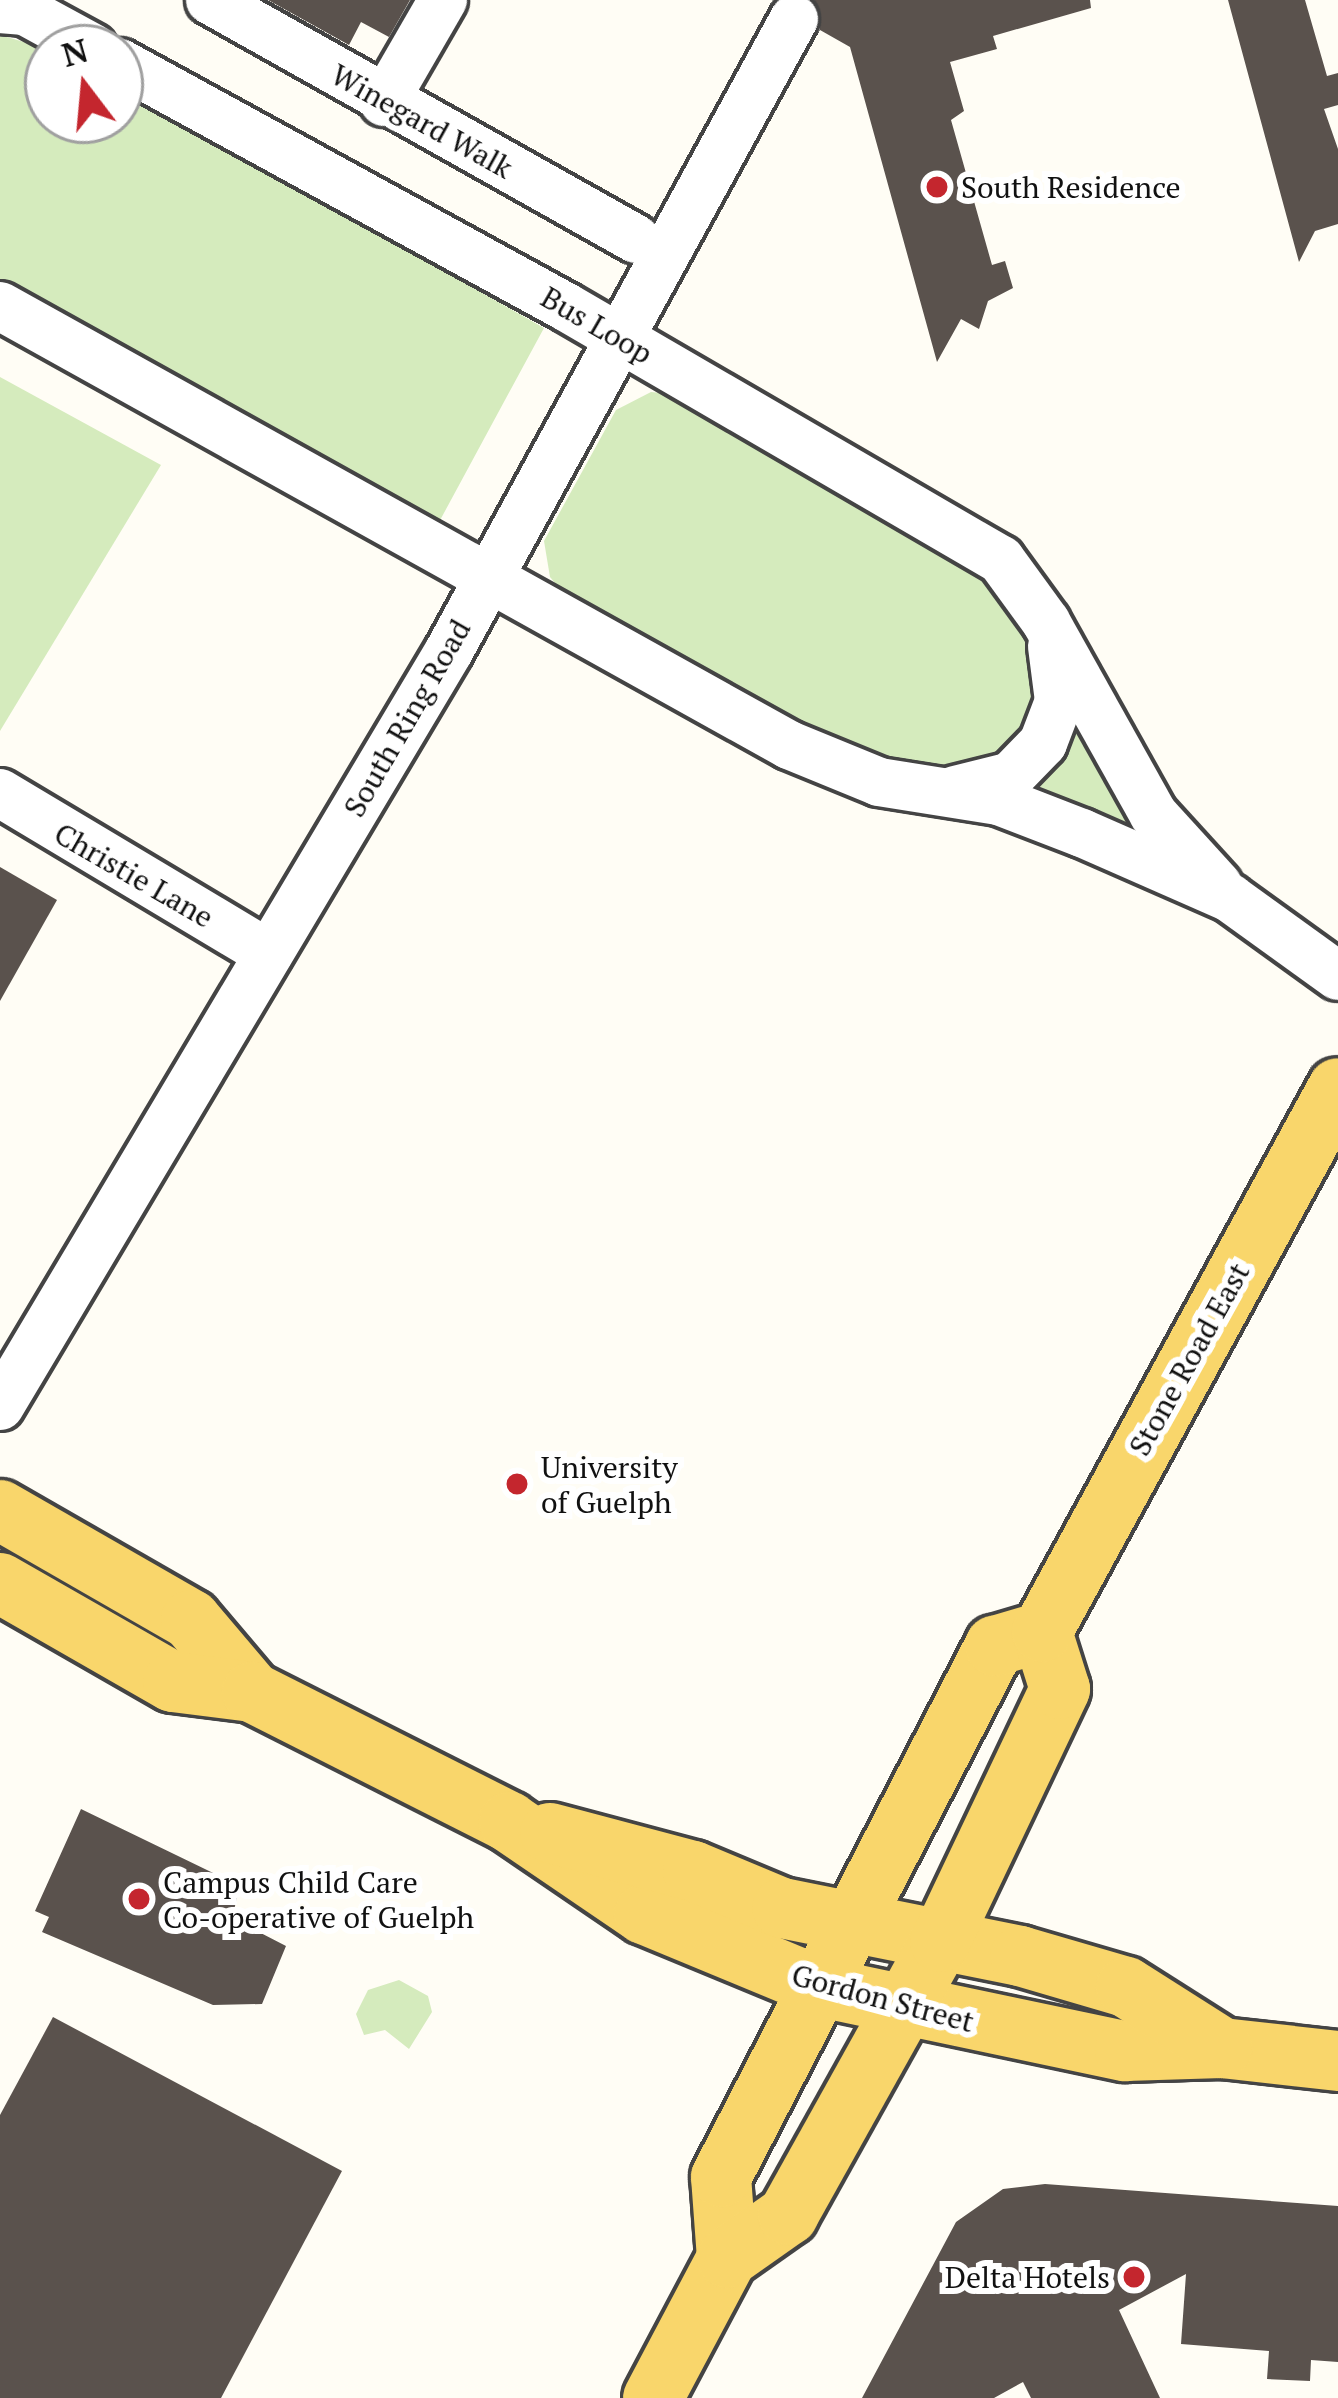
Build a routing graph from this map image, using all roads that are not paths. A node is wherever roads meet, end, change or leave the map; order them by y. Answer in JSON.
{"nodes":[{"id":1,"x":209,"y":0,"type":"edge"},
{"id":2,"x":443,"y":0,"type":"edge"},
{"id":3,"x":0,"y":9,"type":"edge"},
{"id":4,"x":794,"y":19,"type":"dead end"},
{"id":5,"x":49,"y":24,"type":"edge"},
{"id":6,"x":144,"y":76,"type":"edge"},
{"id":7,"x":384,"y":102,"type":"junction"},
{"id":8,"x":637,"y":239,"type":"dead end"},
{"id":9,"x":0,"y":306,"type":"edge"},
{"id":10,"x":616,"y":337,"type":"junction"},
{"id":11,"x":487,"y":576,"type":"junction"},
{"id":12,"x":1046,"y":622,"type":"junction"},
{"id":13,"x":914,"y":789,"type":"junction"},
{"id":14,"x":0,"y":794,"type":"edge"},
{"id":15,"x":1230,"y":898,"type":"junction"},
{"id":16,"x":269,"y":953,"type":"junction"},
{"id":17,"x":1338,"y":976,"type":"edge"},
{"id":18,"x":1338,"y":1088,"type":"edge"},
{"id":19,"x":0,"y":1406,"type":"edge"},
{"id":20,"x":0,"y":1510,"type":"edge"},
{"id":21,"x":0,"y":1583,"type":"edge"},
{"id":22,"x":1042,"y":1632,"type":"junction"},
{"id":23,"x":252,"y":1692,"type":"junction"},
{"id":24,"x":509,"y":1822,"type":"junction"},
{"id":25,"x":851,"y":1926,"type":"junction"},
{"id":26,"x":940,"y":1942,"type":"junction"},
{"id":27,"x":820,"y":1987,"type":"junction"},
{"id":28,"x":904,"y":2005,"type":"junction"},
{"id":29,"x":1222,"y":2048,"type":"junction"},
{"id":30,"x":1338,"y":2061,"type":"edge"},
{"id":31,"x":727,"y":2258,"type":"junction"},
{"id":32,"x":652,"y":2398,"type":"edge"}],
"edges":[{"from":1,"to":7,"type":"street","name":"Winegard Walk"},
{"from":2,"to":7,"type":"street"},
{"from":3,"to":5,"type":"street"},
{"from":4,"to":10,"type":"street","name":"South Ring Road"},
{"from":6,"to":10,"type":"street","name":"Bus Loop"},
{"from":7,"to":8,"type":"street","name":"Winegard Walk"},
{"from":9,"to":11,"type":"street","name":"Bus Loop"},
{"from":10,"to":11,"type":"street","name":"South Ring Road"},
{"from":10,"to":12,"type":"street","name":"Bus Loop"},
{"from":11,"to":13,"type":"street","name":"Bus Loop"},
{"from":11,"to":16,"type":"street","name":"South Ring Road"},
{"from":12,"to":13,"type":"street","name":"Bus Loop"},
{"from":12,"to":15,"type":"street","name":"Bus Loop"},
{"from":13,"to":15,"type":"street","name":"Bus Loop"},
{"from":14,"to":16,"type":"street","name":"Christie Lane"},
{"from":15,"to":17,"type":"street","name":"Bus Loop"},
{"from":16,"to":19,"type":"street","name":"South Ring Road"},
{"from":18,"to":22,"type":"main road","name":"Stone Road East"},
{"from":20,"to":23,"type":"main road","name":"Gordon Street"},
{"from":21,"to":23,"type":"main road","name":"Gordon Street"},
{"from":22,"to":25,"type":"main road"},
{"from":22,"to":26,"type":"main road"},
{"from":23,"to":24,"type":"main road","name":"Gordon Street"},
{"from":24,"to":25,"type":"main road","name":"Gordon Street"},
{"from":24,"to":27,"type":"main road","name":"Gordon Street"},
{"from":25,"to":26,"type":"main road","name":"Gordon Street"},
{"from":25,"to":27,"type":"main road"},
{"from":26,"to":28,"type":"main road"},
{"from":26,"to":29,"type":"main road","name":"Gordon Street"},
{"from":27,"to":28,"type":"main road","name":"Gordon Street"},
{"from":27,"to":31,"type":"main road"},
{"from":28,"to":29,"type":"main road","name":"Gordon Street"},
{"from":28,"to":31,"type":"main road"},
{"from":29,"to":30,"type":"main road","name":"Gordon Street"},
{"from":31,"to":32,"type":"main road"}]}
